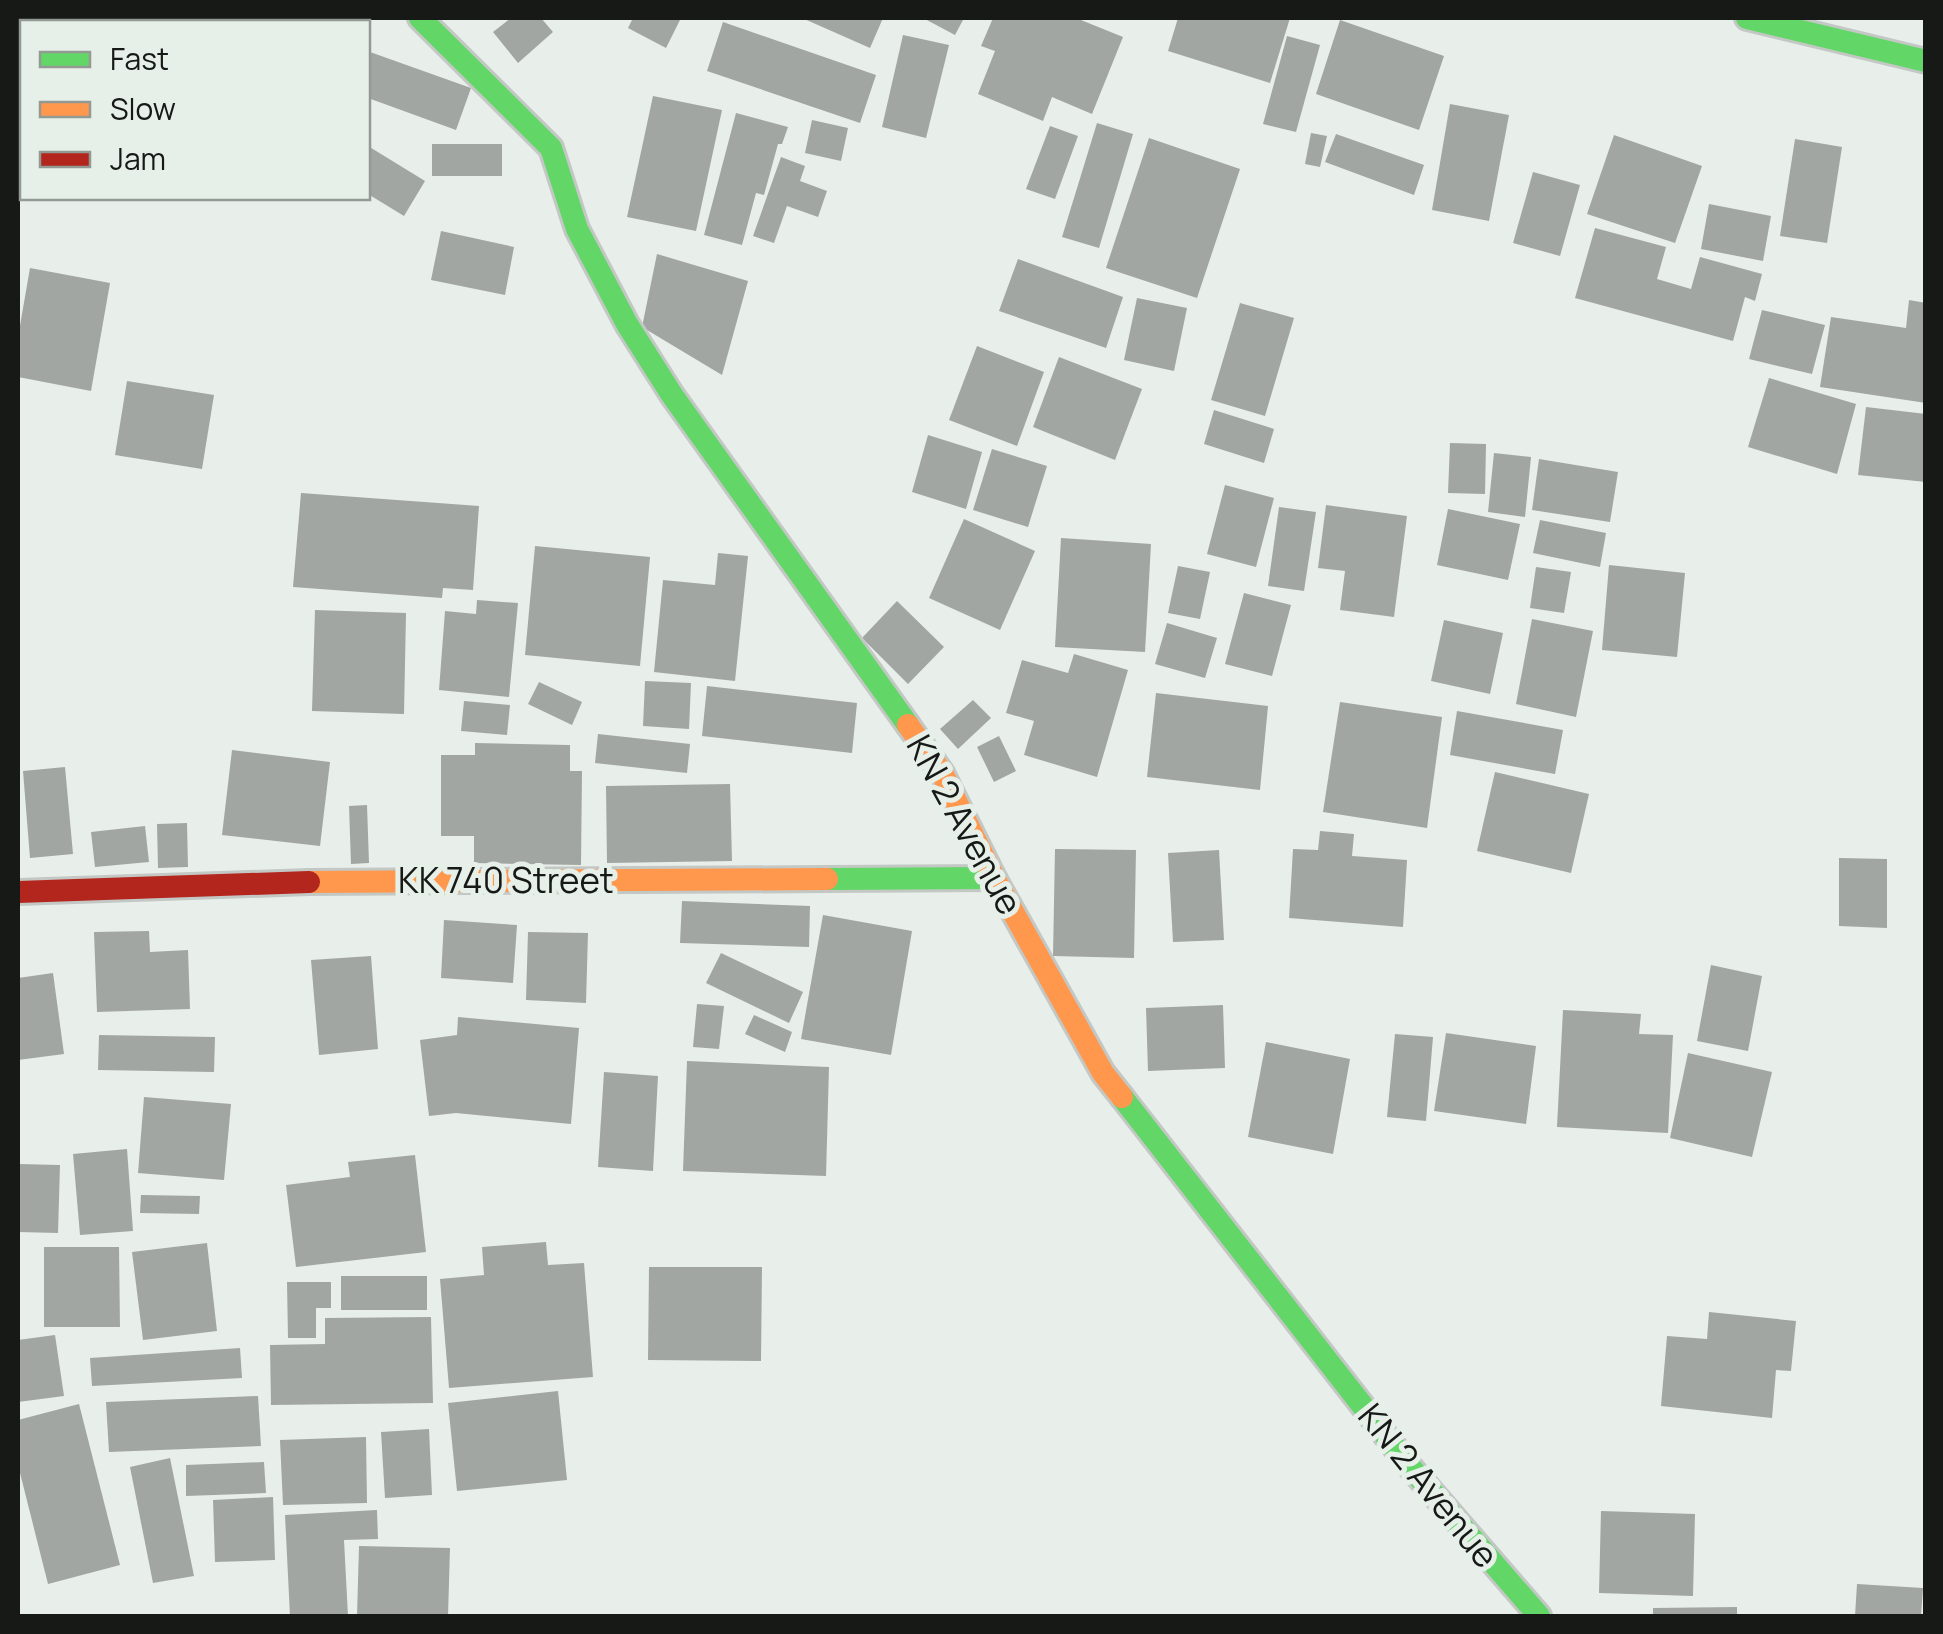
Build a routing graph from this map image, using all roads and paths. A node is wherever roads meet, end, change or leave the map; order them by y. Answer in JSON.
{"nodes":[{"id":1,"x":420,"y":18,"type":"edge"},
{"id":2,"x":1746,"y":18,"type":"edge"},
{"id":3,"x":1926,"y":62,"type":"edge"},
{"id":4,"x":994,"y":878,"type":"junction"},
{"id":5,"x":18,"y":892,"type":"edge"},
{"id":6,"x":1538,"y":1616,"type":"edge"}],
"edges":[{"from":1,"to":4,"type":"street","name":"KN 2 Avenue"},
{"from":2,"to":3,"type":"street"},
{"from":4,"to":5,"type":"street","name":"KK 740 Street"},
{"from":4,"to":6,"type":"street","name":"KN 2 Avenue"}]}
